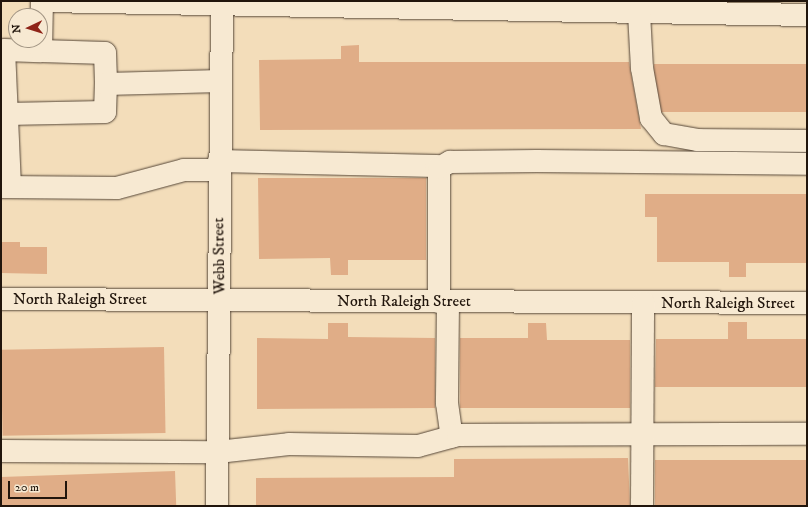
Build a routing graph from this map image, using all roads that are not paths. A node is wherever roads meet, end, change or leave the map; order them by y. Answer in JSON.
{"nodes":[{"id":1,"x":43,"y":1,"type":"edge"},
{"id":2,"x":222,"y":6,"type":"junction"},
{"id":3,"x":639,"y":13,"type":"junction"},
{"id":4,"x":807,"y":15,"type":"edge"},
{"id":5,"x":2,"y":50,"type":"edge"},
{"id":6,"x":41,"y":51,"type":"junction"},
{"id":7,"x":221,"y":81,"type":"junction"},
{"id":8,"x":106,"y":84,"type":"junction"},
{"id":9,"x":7,"y":114,"type":"junction"},
{"id":10,"x":807,"y":142,"type":"edge"},
{"id":11,"x":807,"y":164,"type":"edge"},
{"id":12,"x":219,"y":166,"type":"junction"},
{"id":13,"x":439,"y":168,"type":"junction"},
{"id":14,"x":6,"y":187,"type":"edge"},
{"id":15,"x":1,"y":299,"type":"edge"},
{"id":16,"x":219,"y":300,"type":"junction"},
{"id":17,"x":444,"y":302,"type":"junction"},
{"id":18,"x":644,"y":303,"type":"junction"},
{"id":19,"x":807,"y":304,"type":"edge"},
{"id":20,"x":643,"y":434,"type":"junction"},
{"id":21,"x":807,"y":434,"type":"edge"},
{"id":22,"x":452,"y":437,"type":"junction"},
{"id":23,"x":1,"y":451,"type":"edge"},
{"id":24,"x":218,"y":452,"type":"junction"},
{"id":25,"x":217,"y":506,"type":"edge"},
{"id":26,"x":642,"y":506,"type":"edge"}],
"edges":[{"from":1,"to":2,"type":"street"},
{"from":1,"to":6,"type":"street"},
{"from":2,"to":3,"type":"street"},
{"from":2,"to":7,"type":"street","name":"Webb Street"},
{"from":3,"to":4,"type":"street"},
{"from":3,"to":10,"type":"street"},
{"from":5,"to":6,"type":"street"},
{"from":5,"to":9,"type":"street"},
{"from":6,"to":8,"type":"street"},
{"from":7,"to":8,"type":"street"},
{"from":7,"to":12,"type":"street","name":"Webb Street"},
{"from":8,"to":9,"type":"street"},
{"from":9,"to":14,"type":"street"},
{"from":11,"to":13,"type":"street"},
{"from":12,"to":13,"type":"street"},
{"from":12,"to":14,"type":"street"},
{"from":12,"to":16,"type":"street","name":"Webb Street"},
{"from":13,"to":17,"type":"street"},
{"from":15,"to":16,"type":"street","name":"North Raleigh Street"},
{"from":16,"to":17,"type":"street","name":"North Raleigh Street"},
{"from":16,"to":24,"type":"street","name":"Webb Street"},
{"from":17,"to":18,"type":"street","name":"North Raleigh Street"},
{"from":17,"to":22,"type":"street"},
{"from":18,"to":19,"type":"street","name":"North Raleigh Street"},
{"from":18,"to":20,"type":"street"},
{"from":20,"to":21,"type":"street"},
{"from":20,"to":22,"type":"street"},
{"from":20,"to":26,"type":"street"},
{"from":22,"to":24,"type":"street"},
{"from":23,"to":24,"type":"street"},
{"from":24,"to":25,"type":"street","name":"Webb Street"}]}
